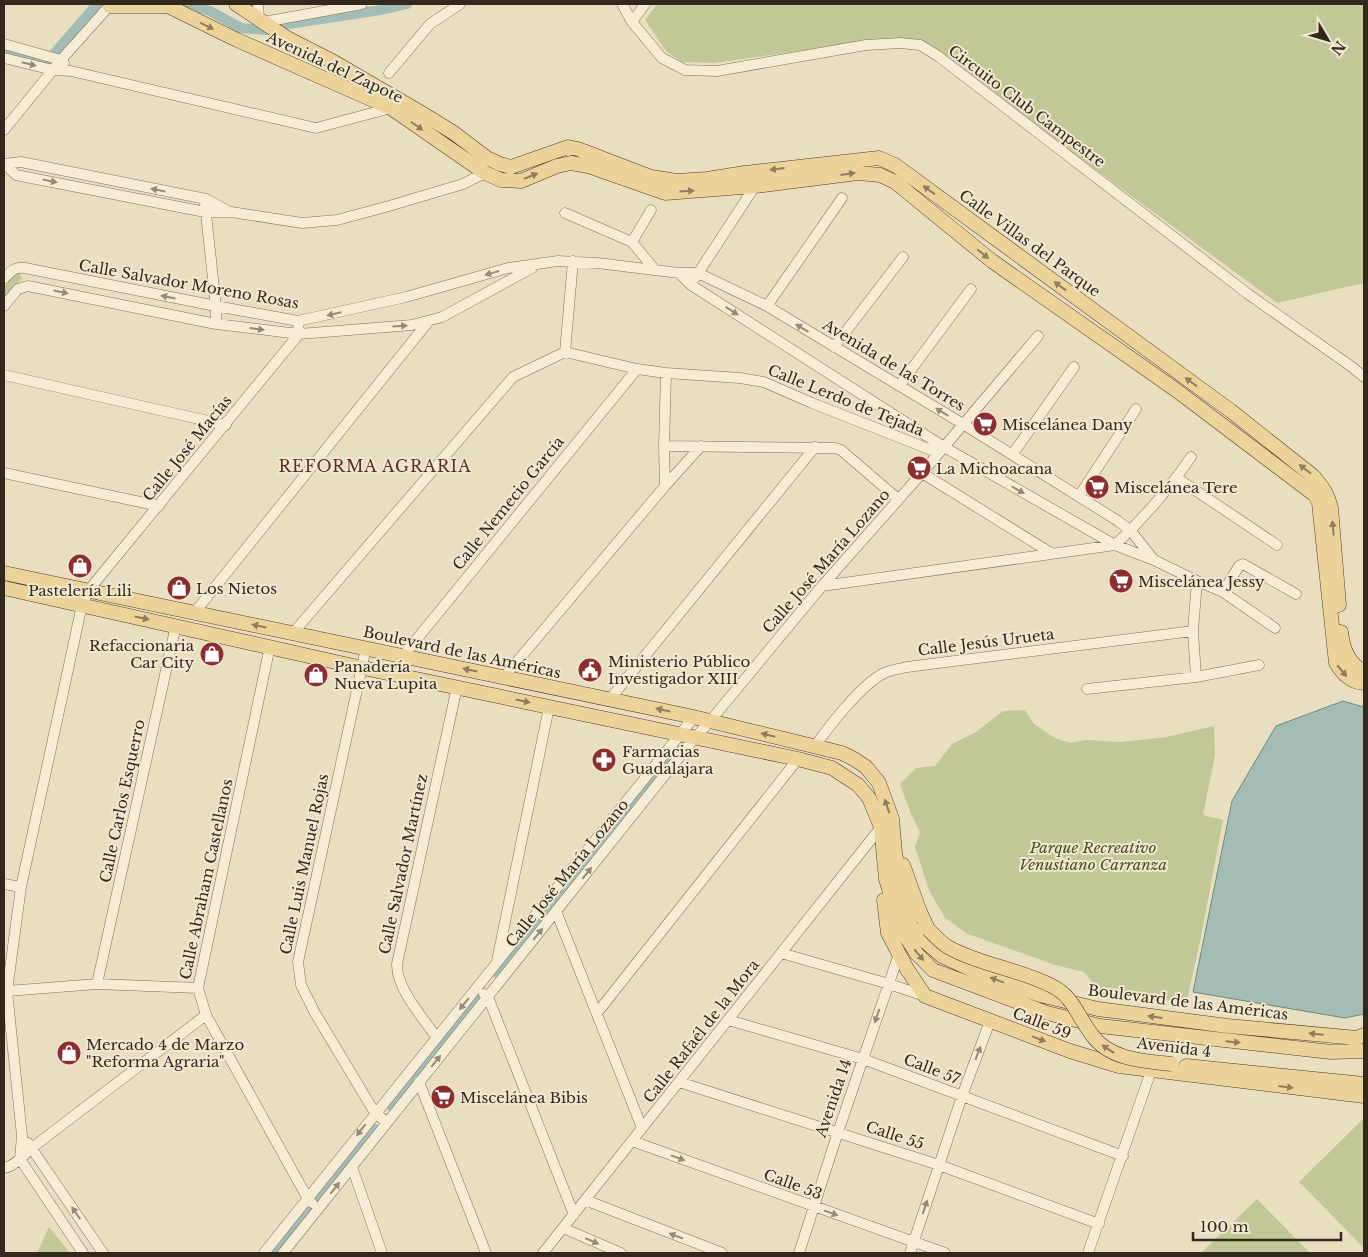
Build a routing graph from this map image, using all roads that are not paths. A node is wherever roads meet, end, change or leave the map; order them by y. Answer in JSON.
{"nodes":[{"id":1,"x":236,"y":4,"type":"edge"},
{"id":2,"x":258,"y":4,"type":"edge"},
{"id":3,"x":361,"y":4,"type":"edge"},
{"id":4,"x":460,"y":4,"type":"edge"},
{"id":5,"x":622,"y":4,"type":"edge"},
{"id":6,"x":645,"y":4,"type":"edge"},
{"id":7,"x":110,"y":5,"type":"edge"},
{"id":8,"x":165,"y":5,"type":"edge"},
{"id":9,"x":262,"y":20,"type":"junction"},
{"id":10,"x":632,"y":22,"type":"junction"},
{"id":11,"x":4,"y":44,"type":"edge"},
{"id":12,"x":4,"y":58,"type":"edge"},
{"id":13,"x":62,"y":60,"type":"junction"},
{"id":14,"x":53,"y":70,"type":"junction"},
{"id":15,"x":71,"y":71,"type":"junction"},
{"id":16,"x":390,"y":73,"type":"dead end"},
{"id":17,"x":391,"y":108,"type":"junction"},
{"id":18,"x":4,"y":130,"type":"edge"},
{"id":19,"x":487,"y":158,"type":"joint"},
{"id":20,"x":5,"y":165,"type":"edge"},
{"id":21,"x":485,"y":173,"type":"junction"},
{"id":22,"x":755,"y":186,"type":"junction"},
{"id":23,"x":842,"y":198,"type":"dead end"},
{"id":24,"x":206,"y":199,"type":"junction"},
{"id":25,"x":651,"y":210,"type":"dead end"},
{"id":26,"x":205,"y":212,"type":"junction"},
{"id":27,"x":231,"y":212,"type":"junction"},
{"id":28,"x":565,"y":213,"type":"dead end"},
{"id":29,"x":632,"y":242,"type":"junction"},
{"id":30,"x":903,"y":257,"type":"dead end"},
{"id":31,"x":573,"y":261,"type":"junction"},
{"id":32,"x":539,"y":264,"type":"junction"},
{"id":33,"x":38,"y":270,"type":"junction"},
{"id":34,"x":655,"y":270,"type":"junction"},
{"id":35,"x":679,"y":273,"type":"junction"},
{"id":36,"x":698,"y":273,"type":"junction"},
{"id":37,"x":4,"y":279,"type":"edge"},
{"id":38,"x":691,"y":284,"type":"junction"},
{"id":39,"x":36,"y":287,"type":"junction"},
{"id":40,"x":971,"y":289,"type":"dead end"},
{"id":41,"x":4,"y":306,"type":"edge"},
{"id":42,"x":216,"y":306,"type":"junction"},
{"id":43,"x":767,"y":306,"type":"junction"},
{"id":44,"x":298,"y":321,"type":"junction"},
{"id":45,"x":428,"y":322,"type":"junction"},
{"id":46,"x":216,"y":324,"type":"junction"},
{"id":47,"x":299,"y":334,"type":"junction"},
{"id":48,"x":1038,"y":336,"type":"dead end"},
{"id":49,"x":834,"y":347,"type":"junction"},
{"id":50,"x":565,"y":352,"type":"junction"},
{"id":51,"x":1074,"y":367,"type":"dead end"},
{"id":52,"x":637,"y":369,"type":"junction"},
{"id":53,"x":666,"y":373,"type":"junction"},
{"id":54,"x":4,"y":375,"type":"edge"},
{"id":55,"x":1364,"y":377,"type":"edge"},
{"id":56,"x":899,"y":386,"type":"junction"},
{"id":57,"x":1136,"y":409,"type":"dead end"},
{"id":58,"x":963,"y":424,"type":"junction"},
{"id":59,"x":226,"y":425,"type":"junction"},
{"id":60,"x":664,"y":446,"type":"junction"},
{"id":61,"x":701,"y":446,"type":"junction"},
{"id":62,"x":815,"y":447,"type":"junction"},
{"id":63,"x":941,"y":450,"type":"junction"},
{"id":64,"x":1012,"y":455,"type":"junction"},
{"id":65,"x":1191,"y":457,"type":"dead end"},
{"id":66,"x":4,"y":473,"type":"edge"},
{"id":67,"x":922,"y":473,"type":"junction"},
{"id":68,"x":1176,"y":478,"type":"junction"},
{"id":69,"x":665,"y":486,"type":"junction"},
{"id":70,"x":1079,"y":496,"type":"junction"},
{"id":71,"x":898,"y":500,"type":"junction"},
{"id":72,"x":159,"y":506,"type":"junction"},
{"id":73,"x":1131,"y":531,"type":"junction"},
{"id":74,"x":1115,"y":545,"type":"junction"},
{"id":75,"x":1276,"y":545,"type":"dead end"},
{"id":76,"x":1051,"y":553,"type":"junction"},
{"id":77,"x":1154,"y":560,"type":"junction"},
{"id":78,"x":4,"y":573,"type":"edge"},
{"id":79,"x":1196,"y":581,"type":"junction"},
{"id":80,"x":822,"y":586,"type":"junction"},
{"id":81,"x":4,"y":588,"type":"edge"},
{"id":82,"x":89,"y":590,"type":"junction"},
{"id":83,"x":1223,"y":592,"type":"junction"},
{"id":84,"x":1296,"y":594,"type":"dead end"},
{"id":85,"x":82,"y":605,"type":"junction"},
{"id":86,"x":195,"y":612,"type":"junction"},
{"id":87,"x":176,"y":625,"type":"junction"},
{"id":88,"x":1275,"y":628,"type":"dead end"},
{"id":89,"x":1193,"y":632,"type":"junction"},
{"id":90,"x":293,"y":633,"type":"junction"},
{"id":91,"x":270,"y":646,"type":"junction"},
{"id":92,"x":366,"y":648,"type":"junction"},
{"id":93,"x":403,"y":656,"type":"junction"},
{"id":94,"x":1260,"y":665,"type":"dead end"},
{"id":95,"x":361,"y":668,"type":"junction"},
{"id":96,"x":1364,"y":672,"type":"edge"},
{"id":97,"x":504,"y":677,"type":"junction"},
{"id":98,"x":1196,"y":677,"type":"junction"},
{"id":99,"x":1364,"y":683,"type":"edge"},
{"id":100,"x":456,"y":688,"type":"junction"},
{"id":101,"x":1087,"y":689,"type":"dead end"},
{"id":102,"x":610,"y":699,"type":"junction"},
{"id":103,"x":550,"y":707,"type":"junction"},
{"id":104,"x":694,"y":717,"type":"junction"},
{"id":105,"x":710,"y":721,"type":"junction"},
{"id":106,"x":680,"y":734,"type":"junction"},
{"id":107,"x":696,"y":738,"type":"junction"},
{"id":108,"x":815,"y":746,"type":"junction"},
{"id":109,"x":798,"y":759,"type":"junction"},
{"id":110,"x":881,"y":826,"type":"junction"},
{"id":111,"x":895,"y":853,"type":"junction"},
{"id":112,"x":886,"y":879,"type":"junction"},
{"id":113,"x":4,"y":884,"type":"edge"},
{"id":114,"x":21,"y":887,"type":"junction"},
{"id":115,"x":556,"y":911,"type":"junction"},
{"id":116,"x":781,"y":953,"type":"junction"},
{"id":117,"x":899,"y":954,"type":"junction"},
{"id":118,"x":496,"y":962,"type":"junction"},
{"id":119,"x":97,"y":984,"type":"junction"},
{"id":120,"x":889,"y":984,"type":"junction"},
{"id":121,"x":198,"y":988,"type":"junction"},
{"id":122,"x":477,"y":988,"type":"junction"},
{"id":123,"x":7,"y":991,"type":"junction"},
{"id":124,"x":925,"y":996,"type":"junction"},
{"id":125,"x":488,"y":997,"type":"junction"},
{"id":126,"x":597,"y":1014,"type":"junction"},
{"id":127,"x":206,"y":1015,"type":"junction"},
{"id":128,"x":728,"y":1020,"type":"junction"},
{"id":129,"x":990,"y":1021,"type":"junction"},
{"id":130,"x":1364,"y":1035,"type":"edge"},
{"id":131,"x":437,"y":1038,"type":"junction"},
{"id":132,"x":1364,"y":1051,"type":"edge"},
{"id":133,"x":863,"y":1059,"type":"junction"},
{"id":134,"x":1151,"y":1071,"type":"junction"},
{"id":135,"x":419,"y":1082,"type":"junction"},
{"id":136,"x":679,"y":1082,"type":"junction"},
{"id":137,"x":1364,"y":1084,"type":"edge"},
{"id":138,"x":962,"y":1096,"type":"junction"},
{"id":139,"x":1364,"y":1096,"type":"edge"},
{"id":140,"x":375,"y":1114,"type":"junction"},
{"id":141,"x":387,"y":1122,"type":"junction"},
{"id":142,"x":642,"y":1128,"type":"junction"},
{"id":143,"x":838,"y":1132,"type":"junction"},
{"id":144,"x":22,"y":1136,"type":"junction"},
{"id":145,"x":632,"y":1141,"type":"junction"},
{"id":146,"x":32,"y":1147,"type":"junction"},
{"id":147,"x":1123,"y":1156,"type":"junction"},
{"id":148,"x":20,"y":1159,"type":"junction"},
{"id":149,"x":939,"y":1165,"type":"junction"},
{"id":150,"x":352,"y":1167,"type":"junction"},
{"id":151,"x":4,"y":1168,"type":"edge"},
{"id":152,"x":585,"y":1200,"type":"junction"},
{"id":153,"x":313,"y":1203,"type":"junction"},
{"id":154,"x":814,"y":1207,"type":"junction"},
{"id":155,"x":574,"y":1215,"type":"junction"},
{"id":156,"x":1099,"y":1224,"type":"junction"},
{"id":157,"x":563,"y":1228,"type":"junction"},
{"id":158,"x":913,"y":1243,"type":"junction"},
{"id":159,"x":84,"y":1253,"type":"edge"},
{"id":160,"x":103,"y":1253,"type":"edge"},
{"id":161,"x":264,"y":1253,"type":"edge"},
{"id":162,"x":283,"y":1253,"type":"edge"},
{"id":163,"x":382,"y":1253,"type":"edge"},
{"id":164,"x":486,"y":1253,"type":"edge"},
{"id":165,"x":543,"y":1253,"type":"edge"},
{"id":166,"x":621,"y":1253,"type":"edge"},
{"id":167,"x":722,"y":1253,"type":"edge"},
{"id":168,"x":799,"y":1253,"type":"edge"},
{"id":169,"x":910,"y":1253,"type":"edge"},
{"id":170,"x":945,"y":1253,"type":"edge"},
{"id":171,"x":1088,"y":1253,"type":"edge"}],
"edges":[{"from":1,"to":9,"type":"main road","name":"Avenida del Zapote"},
{"from":2,"to":9,"type":"street"},
{"from":3,"to":9,"type":"street"},
{"from":4,"to":16,"type":"street"},
{"from":5,"to":10,"type":"street","name":"Circuito Club Campestre"},
{"from":6,"to":10,"type":"street"},
{"from":7,"to":8,"type":"main road"},
{"from":7,"to":13,"type":"street"},
{"from":8,"to":17,"type":"main road","name":"Avenida del Zapote","one_way":true},
{"from":9,"to":19,"type":"main road","name":"Avenida del Zapote"},
{"from":10,"to":55,"type":"street","name":"Circuito Club Campestre"},
{"from":11,"to":13,"type":"street"},
{"from":12,"to":14,"type":"street","one_way":true},
{"from":13,"to":14,"type":"street"},
{"from":13,"to":15,"type":"street"},
{"from":14,"to":15,"type":"street"},
{"from":14,"to":18,"type":"street"},
{"from":15,"to":17,"type":"street"},
{"from":17,"to":21,"type":"main road","name":"Avenida del Zapote","one_way":true},
{"from":96,"to":19,"type":"main road","name":"Calle Villas del Parque","one_way":true},
{"from":24,"to":20,"type":"street","one_way":true},
{"from":20,"to":26,"type":"street","one_way":true},
{"from":21,"to":22,"type":"main road","one_way":true},
{"from":21,"to":27,"type":"street"},
{"from":22,"to":36,"type":"street"},
{"from":22,"to":99,"type":"main road","one_way":true},
{"from":23,"to":43,"type":"street"},
{"from":24,"to":26,"type":"street"},
{"from":24,"to":27,"type":"street"},
{"from":25,"to":29,"type":"street"},
{"from":26,"to":27,"type":"street"},
{"from":26,"to":42,"type":"street"},
{"from":28,"to":29,"type":"street"},
{"from":29,"to":34,"type":"street"},
{"from":30,"to":49,"type":"street"},
{"from":31,"to":32,"type":"street","name":"Avenida de las Torres"},
{"from":31,"to":34,"type":"street","name":"Avenida de las Torres"},
{"from":31,"to":50,"type":"street"},
{"from":32,"to":44,"type":"street","name":"Calle Salvador Moreno Rosas","one_way":true},
{"from":32,"to":45,"type":"street"},
{"from":33,"to":37,"type":"street","name":"Calle Salvador Moreno Rosas"},
{"from":33,"to":39,"type":"street"},
{"from":42,"to":33,"type":"street","name":"Calle Salvador Moreno Rosas","one_way":true},
{"from":34,"to":35,"type":"street","name":"Avenida de las Torres"},
{"from":35,"to":36,"type":"street","name":"Avenida de las Torres"},
{"from":35,"to":38,"type":"street","name":"Avenida de las Torres"},
{"from":36,"to":38,"type":"street"},
{"from":36,"to":43,"type":"street","name":"Avenida de las Torres"},
{"from":38,"to":63,"type":"street","name":"Avenida de las Torres","one_way":true},
{"from":39,"to":41,"type":"street"},
{"from":39,"to":46,"type":"street","name":"Calle Salvador Moreno Rosas","one_way":true},
{"from":40,"to":56,"type":"street"},
{"from":42,"to":44,"type":"street","name":"Calle Salvador Moreno Rosas"},
{"from":42,"to":46,"type":"street"},
{"from":49,"to":43,"type":"street","name":"Avenida de las Torres","one_way":true},
{"from":44,"to":47,"type":"street"},
{"from":47,"to":45,"type":"street","name":"Calle Salvador Moreno Rosas","one_way":true},
{"from":45,"to":86,"type":"street"},
{"from":46,"to":47,"type":"street","name":"Calle Salvador Moreno Rosas","one_way":true},
{"from":47,"to":59,"type":"street","name":"Calle José Macías"},
{"from":48,"to":58,"type":"street","name":"Calle José María Lozano"},
{"from":49,"to":56,"type":"street","name":"Avenida de las Torres"},
{"from":50,"to":52,"type":"street","name":"Calle Lerdo de Tejada"},
{"from":50,"to":90,"type":"street"},
{"from":51,"to":64,"type":"street"},
{"from":52,"to":53,"type":"street","name":"Calle Lerdo de Tejada"},
{"from":52,"to":93,"type":"street","name":"Calle Nemecio García"},
{"from":53,"to":60,"type":"street"},
{"from":53,"to":63,"type":"street","name":"Calle Lerdo de Tejada"},
{"from":54,"to":59,"type":"street"},
{"from":58,"to":56,"type":"street","name":"Avenida de las Torres","one_way":true},
{"from":57,"to":70,"type":"street"},
{"from":58,"to":63,"type":"street","name":"Calle José María Lozano"},
{"from":58,"to":64,"type":"street","name":"Avenida de las Torres"},
{"from":59,"to":72,"type":"street","name":"Calle José Macías"},
{"from":60,"to":61,"type":"street"},
{"from":60,"to":69,"type":"street"},
{"from":61,"to":62,"type":"street"},
{"from":61,"to":69,"type":"street"},
{"from":62,"to":71,"type":"street"},
{"from":62,"to":102,"type":"street"},
{"from":63,"to":67,"type":"street","name":"Calle José María Lozano"},
{"from":63,"to":74,"type":"street","name":"Avenida de las Torres","one_way":true},
{"from":64,"to":70,"type":"street","name":"Avenida de las Torres"},
{"from":65,"to":68,"type":"street"},
{"from":66,"to":72,"type":"street"},
{"from":67,"to":71,"type":"street","name":"Calle José María Lozano"},
{"from":67,"to":76,"type":"street"},
{"from":68,"to":73,"type":"street"},
{"from":68,"to":75,"type":"street"},
{"from":69,"to":97,"type":"street"},
{"from":70,"to":73,"type":"street","name":"Avenida de las Torres"},
{"from":71,"to":80,"type":"street","name":"Calle José María Lozano"},
{"from":72,"to":82,"type":"street","name":"Calle José Macías"},
{"from":73,"to":74,"type":"street"},
{"from":73,"to":77,"type":"street","name":"Avenida de las Torres"},
{"from":74,"to":76,"type":"street"},
{"from":74,"to":77,"type":"street","name":"Avenida de las Torres"},
{"from":76,"to":80,"type":"street"},
{"from":77,"to":79,"type":"street","name":"Avenida de las Torres"},
{"from":78,"to":82,"type":"main road","name":"Boulevard de las Américas"},
{"from":79,"to":83,"type":"street","name":"Avenida de las Torres"},
{"from":79,"to":89,"type":"street"},
{"from":80,"to":105,"type":"street","name":"Calle José María Lozano"},
{"from":81,"to":85,"type":"main road"},
{"from":82,"to":85,"type":"street","name":"Calle José Macías"},
{"from":82,"to":86,"type":"main road","name":"Boulevard de las Américas"},
{"from":83,"to":84,"type":"street"},
{"from":83,"to":88,"type":"street","name":"Avenida de las Torres"},
{"from":85,"to":87,"type":"main road","one_way":true},
{"from":85,"to":114,"type":"street","name":"Calle José Macías"},
{"from":90,"to":86,"type":"main road","name":"Boulevard de las Américas","one_way":true},
{"from":87,"to":91,"type":"main road"},
{"from":87,"to":119,"type":"street","name":"Calle Carlos Esquerro"},
{"from":89,"to":98,"type":"street"},
{"from":89,"to":108,"type":"street","name":"Calle Jesús Urueta"},
{"from":90,"to":92,"type":"main road","name":"Boulevard de las Américas"},
{"from":91,"to":95,"type":"main road"},
{"from":91,"to":121,"type":"street","name":"Calle Abraham Castellanos"},
{"from":92,"to":93,"type":"main road","name":"Boulevard de las Américas"},
{"from":92,"to":95,"type":"street","name":"Calle Luis Manuel Rojas"},
{"from":97,"to":93,"type":"main road","name":"Boulevard de las Américas","one_way":true},
{"from":94,"to":98,"type":"street"},
{"from":95,"to":100,"type":"main road"},
{"from":95,"to":140,"type":"street","name":"Calle Luis Manuel Rojas"},
{"from":97,"to":102,"type":"main road","name":"Boulevard de las Américas"},
{"from":98,"to":101,"type":"street"},
{"from":100,"to":103,"type":"main road","one_way":true},
{"from":100,"to":131,"type":"street","name":"Calle Salvador Martínez"},
{"from":104,"to":102,"type":"main road","name":"Boulevard de las Américas","one_way":true},
{"from":103,"to":106,"type":"main road"},
{"from":103,"to":118,"type":"street"},
{"from":104,"to":105,"type":"main road","name":"Boulevard de las Américas"},
{"from":104,"to":106,"type":"street","name":"Calle José María Lozano"},
{"from":105,"to":107,"type":"street","name":"Calle José María Lozano"},
{"from":108,"to":105,"type":"main road","name":"Boulevard de las Américas","one_way":true},
{"from":106,"to":107,"type":"main road"},
{"from":106,"to":118,"type":"street","name":"Calle José María Lozano"},
{"from":107,"to":109,"type":"main road"},
{"from":115,"to":107,"type":"street","name":"Calle José María Lozano","one_way":true},
{"from":111,"to":108,"type":"main road","name":"Boulevard de las Américas","one_way":true},
{"from":109,"to":110,"type":"main road"},
{"from":109,"to":126,"type":"street"},
{"from":110,"to":112,"type":"main road"},
{"from":110,"to":116,"type":"street","name":"Calle Rafaél de la Mora"},
{"from":130,"to":111,"type":"main road","name":"Boulevard de las Américas","one_way":true},
{"from":137,"to":111,"type":"main road","name":"Avenida 4","one_way":true,"bridge":true},
{"from":112,"to":117,"type":"main road"},
{"from":112,"to":132,"type":"main road","one_way":true},
{"from":113,"to":114,"type":"street"},
{"from":114,"to":123,"type":"street","name":"Calle José Macías"},
{"from":125,"to":115,"type":"street","name":"Calle José María Lozano","one_way":true},
{"from":115,"to":126,"type":"street"},
{"from":116,"to":120,"type":"street","name":"Calle 59"},
{"from":116,"to":128,"type":"street","name":"Calle Rafaél de la Mora"},
{"from":117,"to":120,"type":"street","name":"Avenida 14"},
{"from":117,"to":124,"type":"main road"},
{"from":118,"to":122,"type":"street","name":"Calle José María Lozano"},
{"from":119,"to":121,"type":"street"},
{"from":119,"to":123,"type":"street"},
{"from":120,"to":124,"type":"street","name":"Calle 59"},
{"from":120,"to":133,"type":"street","name":"Avenida 14","one_way":true},
{"from":121,"to":127,"type":"street","name":"Calle Abraham Castellanos"},
{"from":122,"to":125,"type":"street"},
{"from":122,"to":131,"type":"street","name":"Calle José María Lozano","one_way":true},
{"from":123,"to":144,"type":"street","name":"Calle José Macías"},
{"from":124,"to":129,"type":"main road","name":"Calle 59"},
{"from":135,"to":125,"type":"street","name":"Calle José María Lozano","one_way":true},
{"from":125,"to":155,"type":"street"},
{"from":126,"to":142,"type":"street"},
{"from":127,"to":146,"type":"street"},
{"from":127,"to":153,"type":"street","name":"Calle Abraham Castellanos"},
{"from":128,"to":133,"type":"street","name":"Calle 57"},
{"from":128,"to":136,"type":"street","name":"Calle Rafaél de la Mora"},
{"from":129,"to":134,"type":"main road","name":"Calle 59","one_way":true},
{"from":138,"to":129,"type":"street","one_way":true},
{"from":131,"to":140,"type":"street","name":"Calle José María Lozano"},
{"from":133,"to":138,"type":"street","name":"Calle 57"},
{"from":133,"to":143,"type":"street","name":"Avenida 14"},
{"from":134,"to":139,"type":"main road","name":"Avenida 4","one_way":true},
{"from":134,"to":147,"type":"street"},
{"from":135,"to":141,"type":"street","name":"Calle José María Lozano"},
{"from":135,"to":164,"type":"street"},
{"from":136,"to":142,"type":"street","name":"Calle Rafaél de la Mora"},
{"from":136,"to":143,"type":"street","name":"Calle 55"},
{"from":138,"to":147,"type":"street","name":"Calle 57"},
{"from":138,"to":149,"type":"street"},
{"from":140,"to":141,"type":"street","name":"Calle Luis Manuel Rojas"},
{"from":140,"to":153,"type":"street","name":"Calle José María Lozano","one_way":true},
{"from":141,"to":150,"type":"street","name":"Calle José María Lozano"},
{"from":142,"to":145,"type":"street","name":"Calle Rafaél de la Mora"},
{"from":143,"to":149,"type":"street","name":"Calle 55"},
{"from":143,"to":154,"type":"street","name":"Avenida 14"},
{"from":144,"to":146,"type":"street"},
{"from":144,"to":148,"type":"street","name":"Calle José Macías"},
{"from":145,"to":152,"type":"street","name":"Calle Rafaél de la Mora"},
{"from":145,"to":154,"type":"street","name":"Calle 53","one_way":true},
{"from":146,"to":148,"type":"street"},
{"from":160,"to":146,"type":"street","one_way":true},
{"from":147,"to":156,"type":"street"},
{"from":148,"to":151,"type":"street"},
{"from":148,"to":159,"type":"street"},
{"from":149,"to":156,"type":"street","name":"Calle 55"},
{"from":158,"to":149,"type":"street","one_way":true},
{"from":153,"to":150,"type":"street","name":"Calle José María Lozano","one_way":true},
{"from":150,"to":163,"type":"street"},
{"from":152,"to":155,"type":"street","name":"Calle Rafaél de la Mora"},
{"from":167,"to":152,"type":"street","one_way":true},
{"from":153,"to":161,"type":"street","name":"Calle José María Lozano"},
{"from":153,"to":162,"type":"street","name":"Calle José María Lozano"},
{"from":154,"to":158,"type":"street","name":"Calle 53","one_way":true},
{"from":154,"to":168,"type":"street","name":"Avenida 14"},
{"from":155,"to":157,"type":"street","name":"Calle Rafaél de la Mora"},
{"from":156,"to":171,"type":"street"},
{"from":157,"to":165,"type":"street","name":"Calle Rafaél de la Mora"},
{"from":157,"to":166,"type":"street","one_way":true},
{"from":158,"to":169,"type":"street"},
{"from":158,"to":170,"type":"street","name":"Calle 53"}]}
